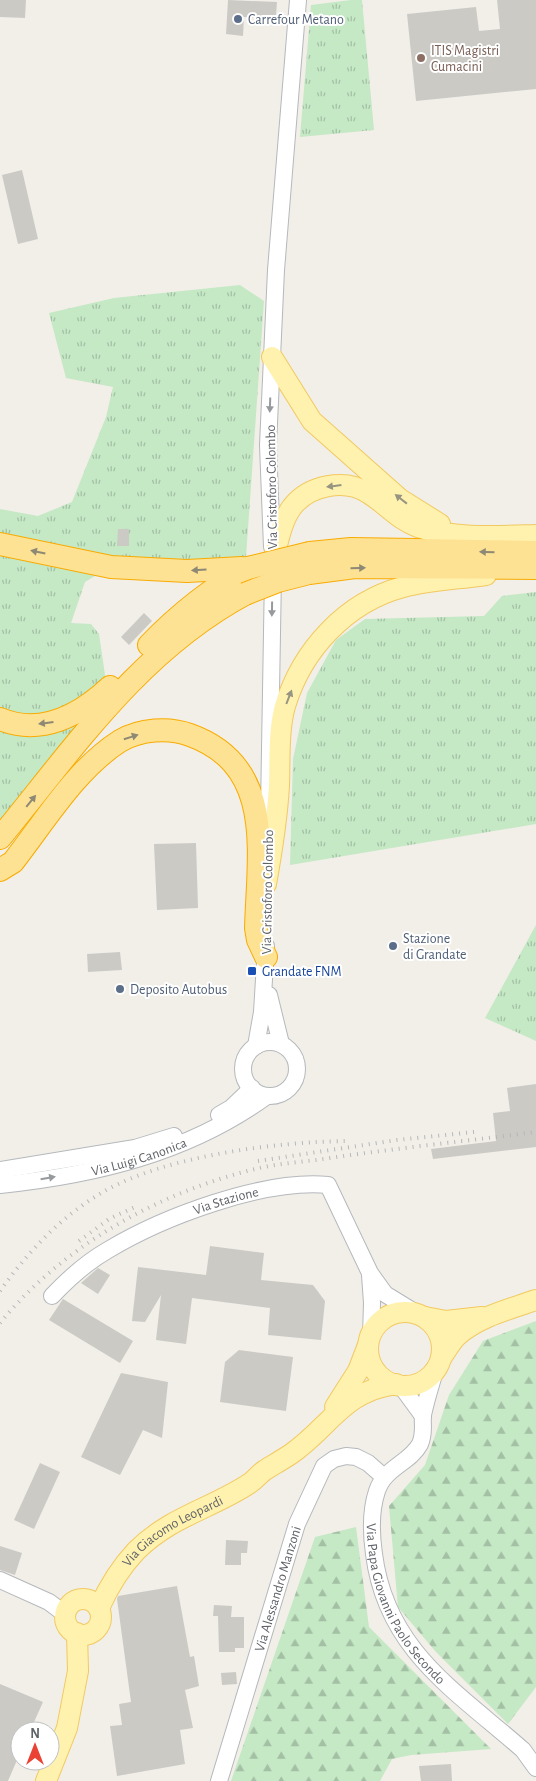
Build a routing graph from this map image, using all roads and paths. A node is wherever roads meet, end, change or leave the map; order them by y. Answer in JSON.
{"nodes":[{"id":1,"x":298,"y":0,"type":"edge"},
{"id":2,"x":272,"y":357,"type":"junction"},
{"id":3,"x":457,"y":534,"type":"junction"},
{"id":4,"x":536,"y":535,"type":"edge"},
{"id":5,"x":0,"y":544,"type":"edge"},
{"id":6,"x":536,"y":552,"type":"edge"},
{"id":7,"x":273,"y":561,"type":"junction"},
{"id":8,"x":310,"y":563,"type":"junction"},
{"id":9,"x":248,"y":568,"type":"junction"},
{"id":10,"x":536,"y":569,"type":"edge"},
{"id":11,"x":190,"y":628,"type":"junction"},
{"id":12,"x":0,"y":719,"type":"edge"},
{"id":13,"x":0,"y":838,"type":"edge"},
{"id":14,"x":0,"y":870,"type":"edge"},
{"id":15,"x":266,"y":884,"type":"junction"},
{"id":16,"x":266,"y":966,"type":"junction"},
{"id":17,"x":281,"y":1044,"type":"junction"},
{"id":18,"x":256,"y":1046,"type":"junction"},
{"id":19,"x":252,"y":1088,"type":"junction"},
{"id":20,"x":267,"y":1096,"type":"junction"},
{"id":21,"x":0,"y":1170,"type":"edge"},
{"id":22,"x":0,"y":1185,"type":"edge"},
{"id":23,"x":370,"y":1272,"type":"junction"},
{"id":24,"x":52,"y":1296,"type":"dead end"},
{"id":25,"x":536,"y":1300,"type":"edge"},
{"id":26,"x":497,"y":1314,"type":"junction"},
{"id":27,"x":421,"y":1315,"type":"junction"},
{"id":28,"x":369,"y":1340,"type":"junction"},
{"id":29,"x":438,"y":1364,"type":"junction"},
{"id":30,"x":399,"y":1385,"type":"junction"},
{"id":31,"x":423,"y":1416,"type":"junction"},
{"id":32,"x":326,"y":1421,"type":"junction"},
{"id":33,"x":384,"y":1477,"type":"junction"},
{"id":34,"x":0,"y":1580,"type":"edge"},
{"id":35,"x":93,"y":1604,"type":"junction"},
{"id":36,"x":65,"y":1614,"type":"junction"},
{"id":37,"x":82,"y":1634,"type":"junction"},
{"id":38,"x":536,"y":1768,"type":"edge"},
{"id":39,"x":46,"y":1781,"type":"edge"},
{"id":40,"x":219,"y":1781,"type":"edge"}],
"edges":[{"from":1,"to":2,"type":"street","name":"Via Cristoforo Colombo"},
{"from":3,"to":2,"type":"main road","one_way":true},
{"from":2,"to":7,"type":"street","name":"Via Cristoforo Colombo","one_way":true},
{"from":3,"to":4,"type":"main road"},
{"from":3,"to":7,"type":"main road","one_way":true},
{"from":9,"to":5,"type":"highway","one_way":true},
{"from":6,"to":8,"type":"highway","one_way":true},
{"from":7,"to":15,"type":"street","name":"Via Cristoforo Colombo","one_way":true},
{"from":8,"to":9,"type":"highway","bridge":true},
{"from":8,"to":10,"type":"highway","one_way":true},
{"from":8,"to":11,"type":"highway","bridge":true},
{"from":9,"to":12,"type":"highway","one_way":true},
{"from":15,"to":10,"type":"main road","one_way":true},
{"from":13,"to":11,"type":"highway","one_way":true},
{"from":11,"to":14,"type":"highway"},
{"from":14,"to":16,"type":"highway","one_way":true},
{"from":15,"to":16,"type":"street","name":"Via Cristoforo Colombo"},
{"from":16,"to":17,"type":"street","name":"Via Cristoforo Colombo"},
{"from":16,"to":18,"type":"street","name":"Via Cristoforo Colombo"},
{"from":17,"to":18,"type":"street"},
{"from":17,"to":20,"type":"street","name":"Via Luigi Canonica"},
{"from":18,"to":19,"type":"street"},
{"from":19,"to":20,"type":"street"},
{"from":19,"to":21,"type":"street","name":"Via Luigi Canonica"},
{"from":22,"to":20,"type":"street","name":"Via Luigi Canonica","one_way":true},
{"from":23,"to":24,"type":"street","name":"Via Stazione"},
{"from":23,"to":27,"type":"street","name":"Via Stazione"},
{"from":23,"to":28,"type":"street","name":"Via Stazione"},
{"from":25,"to":26,"type":"main road","name":"Via Giacomo Leopardi"},
{"from":26,"to":27,"type":"main road","name":"Via Giacomo Leopardi"},
{"from":26,"to":29,"type":"main road","name":"Via Giacomo Leopardi"},
{"from":27,"to":28,"type":"main road","name":"Via Giacomo Leopardi"},
{"from":27,"to":29,"type":"main road"},
{"from":28,"to":30,"type":"main road"},
{"from":28,"to":32,"type":"main road","name":"Via Giacomo Leopardi"},
{"from":29,"to":30,"type":"main road","name":"Via Giacomo Leopardi"},
{"from":29,"to":31,"type":"street","name":"Via Papa Giovanni Paolo Secondo"},
{"from":30,"to":31,"type":"street"},
{"from":30,"to":32,"type":"main road","name":"Via Giacomo Leopardi"},
{"from":31,"to":33,"type":"street","name":"Via Papa Giovanni Paolo Secondo"},
{"from":32,"to":35,"type":"main road","name":"Via Giacomo Leopardi"},
{"from":33,"to":38,"type":"street","name":"Via Papa Giovanni Paolo Secondo"},
{"from":33,"to":40,"type":"street","name":"Via Alessandro Manzoni"},
{"from":34,"to":36,"type":"street"},
{"from":35,"to":36,"type":"main road"},
{"from":35,"to":37,"type":"main road","name":"Via Giacomo Leopardi"},
{"from":36,"to":37,"type":"main road"},
{"from":37,"to":39,"type":"main road"}]}
